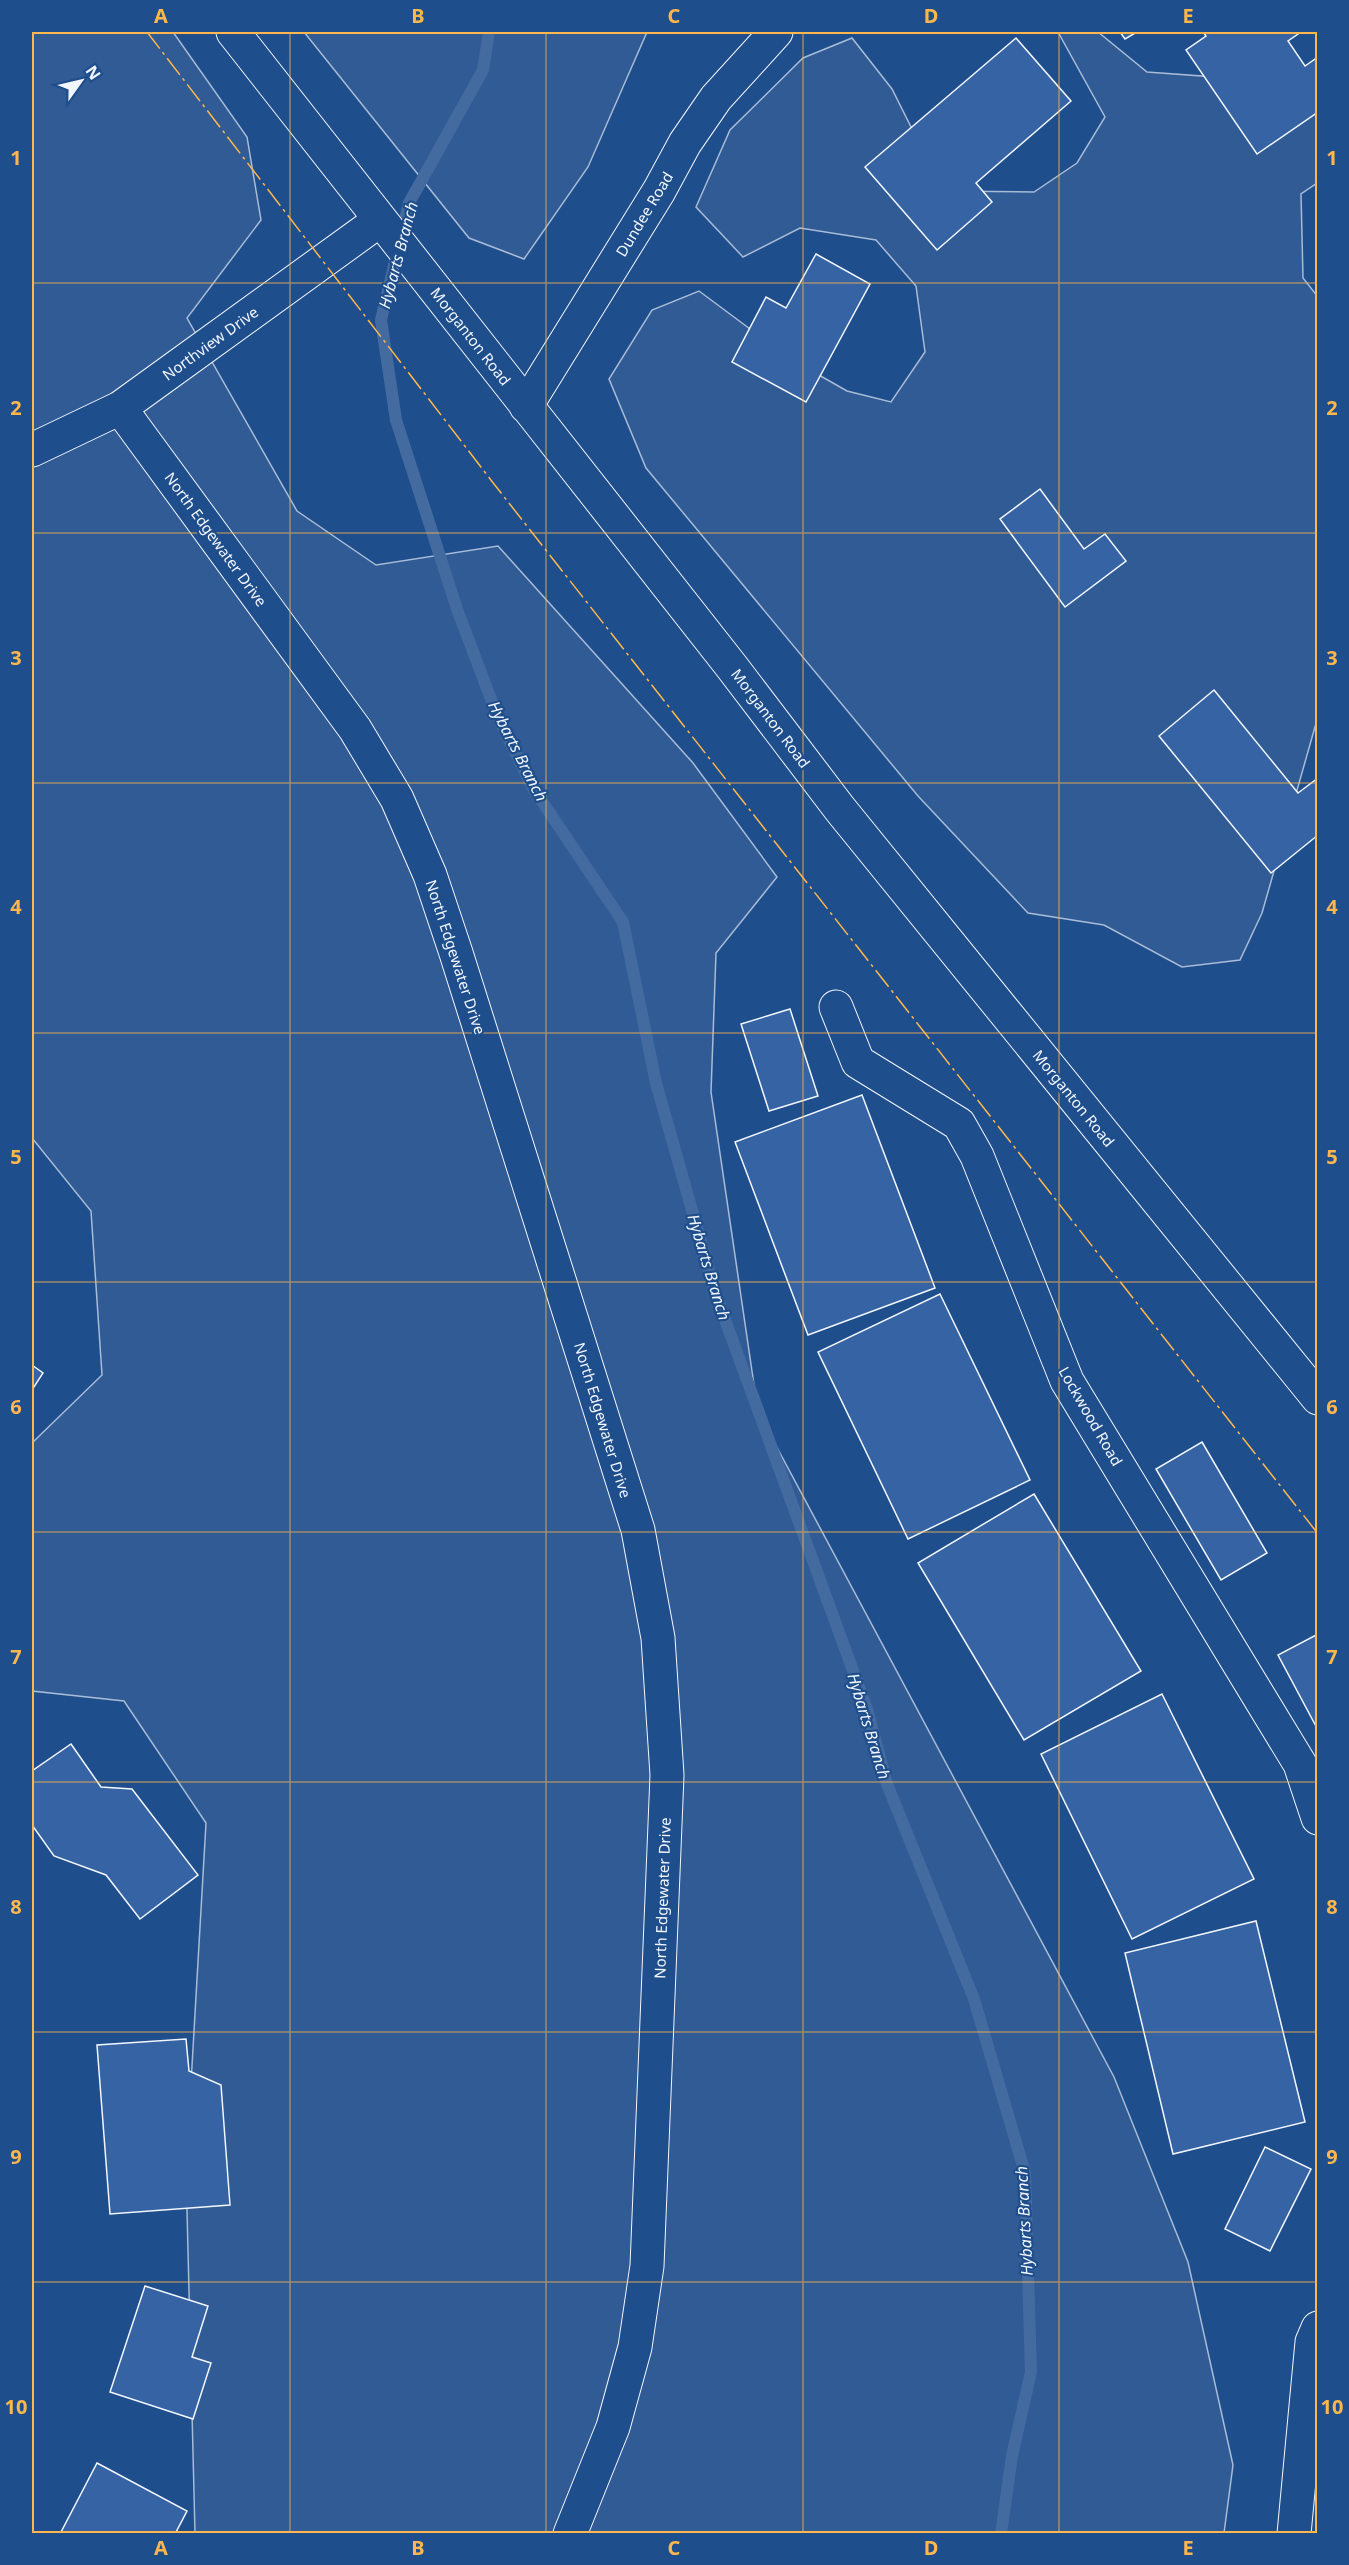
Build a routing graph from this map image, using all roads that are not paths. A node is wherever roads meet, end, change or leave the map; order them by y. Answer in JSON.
{"nodes":[{"id":1,"x":233,"y":32,"type":"edge"},
{"id":2,"x":776,"y":32,"type":"edge"},
{"id":3,"x":380,"y":220,"type":"junction"},
{"id":4,"x":526,"y":406,"type":"junction"},
{"id":5,"x":120,"y":408,"type":"junction"},
{"id":6,"x":32,"y":450,"type":"edge"},
{"id":7,"x":836,"y":1007,"type":"dead end"},
{"id":8,"x":1317,"y":1398,"type":"edge"},
{"id":9,"x":1317,"y":1818,"type":"edge"},
{"id":10,"x":1317,"y":2328,"type":"edge"},
{"id":11,"x":570,"y":2534,"type":"edge"},
{"id":12,"x":1294,"y":2534,"type":"edge"}],
"edges":[{"from":1,"to":3,"type":"street","name":"Morganton Road"},
{"from":2,"to":4,"type":"street","name":"Dundee Road"},
{"from":3,"to":4,"type":"street","name":"Morganton Road"},
{"from":3,"to":5,"type":"street","name":"Northview Drive"},
{"from":4,"to":8,"type":"street","name":"Morganton Road"},
{"from":5,"to":6,"type":"street","name":"Northview Drive"},
{"from":5,"to":11,"type":"street","name":"North Edgewater Drive"},
{"from":7,"to":9,"type":"street","name":"Lockwood Road"},
{"from":10,"to":12,"type":"street"}]}
